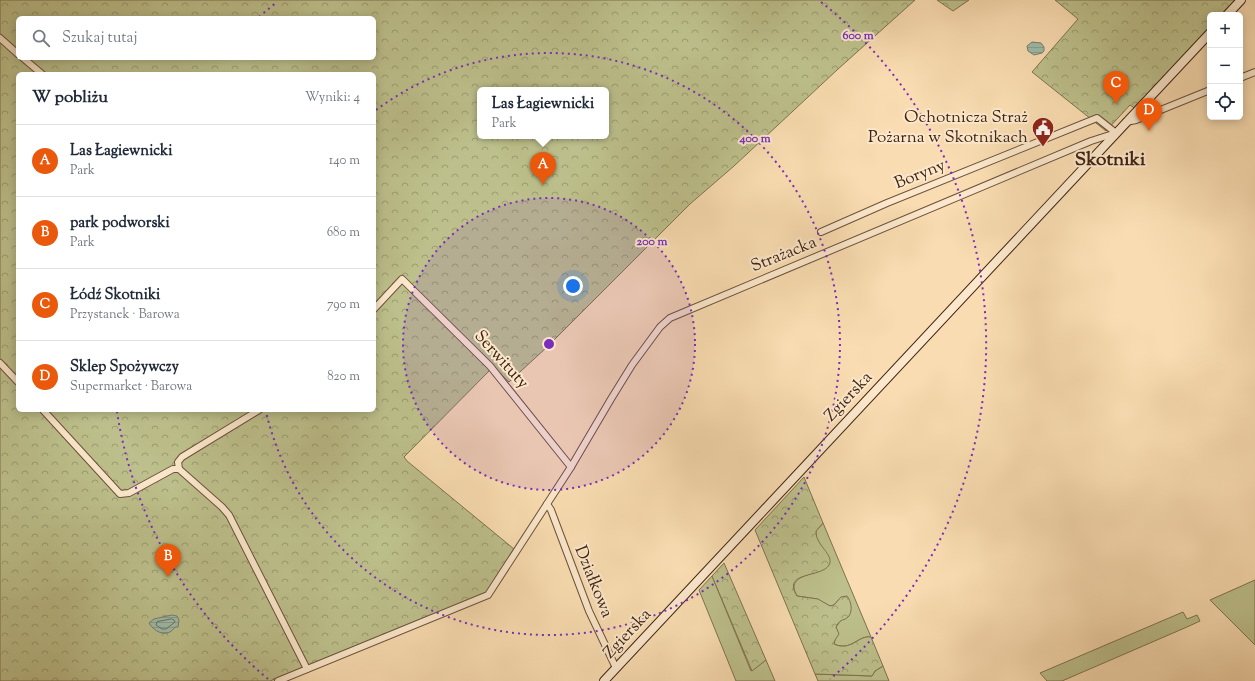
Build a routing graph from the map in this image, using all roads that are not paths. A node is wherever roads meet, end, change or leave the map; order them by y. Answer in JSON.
{"nodes":[{"id":1,"x":1241,"y":0,"type":"edge"},
{"id":2,"x":1229,"y":12,"type":"edge"},
{"id":3,"x":1207,"y":36,"type":"edge"},
{"id":4,"x":0,"y":38,"type":"edge"},
{"id":5,"x":16,"y":52,"type":"edge"},
{"id":6,"x":25,"y":60,"type":"edge"},
{"id":7,"x":40,"y":72,"type":"edge"},
{"id":8,"x":1255,"y":72,"type":"edge"},
{"id":9,"x":1243,"y":77,"type":"edge"},
{"id":10,"x":1207,"y":91,"type":"edge"},
{"id":11,"x":1126,"y":122,"type":"junction"},
{"id":12,"x":1116,"y":133,"type":"junction"},
{"id":13,"x":821,"y":232,"type":"dead end"},
{"id":14,"x":376,"y":307,"type":"edge"},
{"id":15,"x":0,"y":363,"type":"edge"},
{"id":16,"x":16,"y":380,"type":"edge"},
{"id":17,"x":45,"y":412,"type":"edge"},
{"id":18,"x":256,"y":412,"type":"edge"},
{"id":19,"x":571,"y":467,"type":"junction"},
{"id":20,"x":179,"y":469,"type":"junction"},
{"id":21,"x":547,"y":504,"type":"junction"},
{"id":22,"x":616,"y":668,"type":"junction"},
{"id":23,"x":308,"y":669,"type":"junction"},
{"id":24,"x":278,"y":681,"type":"edge"},
{"id":25,"x":604,"y":681,"type":"edge"}],
"edges":[{"from":1,"to":2,"type":"main road"},
{"from":3,"to":11,"type":"main road","name":"Zgierska"},
{"from":4,"to":5,"type":"street"},
{"from":6,"to":7,"type":"street"},
{"from":8,"to":9,"type":"street"},
{"from":10,"to":11,"type":"street"},
{"from":11,"to":12,"type":"main road","name":"Zgierska"},
{"from":12,"to":13,"type":"street","name":"Boryny"},
{"from":12,"to":19,"type":"street","name":"Strażacka"},
{"from":12,"to":22,"type":"main road","name":"Zgierska"},
{"from":14,"to":19,"type":"street","name":"Serwituty"},
{"from":15,"to":16,"type":"street"},
{"from":17,"to":20,"type":"street"},
{"from":18,"to":20,"type":"street"},
{"from":19,"to":21,"type":"street","name":"Strażacka"},
{"from":20,"to":23,"type":"street"},
{"from":21,"to":22,"type":"street","name":"Działkowa"},
{"from":21,"to":23,"type":"street","name":"Strażacka"},
{"from":22,"to":25,"type":"main road","name":"Zgierska"},
{"from":23,"to":24,"type":"street","name":"Strażacka"}]}
